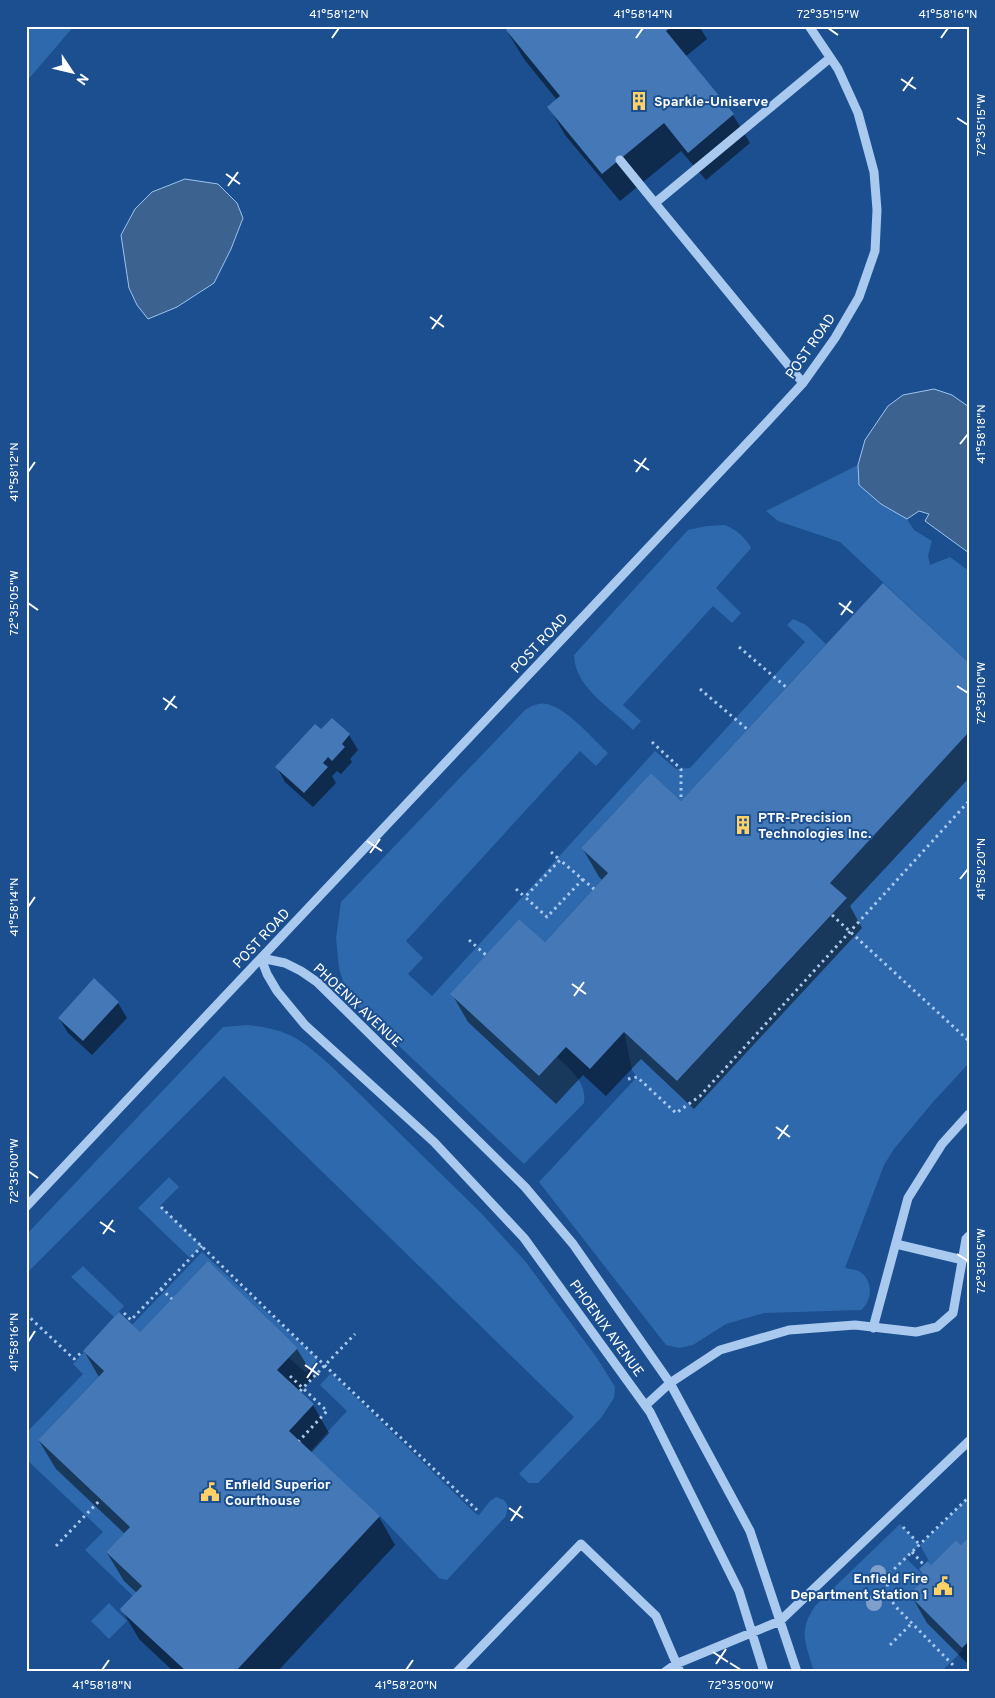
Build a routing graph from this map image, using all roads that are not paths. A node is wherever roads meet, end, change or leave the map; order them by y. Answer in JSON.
{"nodes":[{"id":1,"x":809,"y":26,"type":"edge"},
{"id":2,"x":830,"y":58,"type":"junction"},
{"id":3,"x":620,"y":160,"type":"dead end"},
{"id":4,"x":655,"y":202,"type":"junction"},
{"id":5,"x":803,"y":383,"type":"junction"},
{"id":6,"x":261,"y":958,"type":"junction"},
{"id":7,"x":969,"y":1114,"type":"edge"},
{"id":8,"x":26,"y":1207,"type":"edge"},
{"id":9,"x":969,"y":1236,"type":"edge"},
{"id":10,"x":896,"y":1244,"type":"junction"},
{"id":11,"x":963,"y":1260,"type":"junction"},
{"id":12,"x":873,"y":1328,"type":"junction"},
{"id":13,"x":670,"y":1383,"type":"junction"},
{"id":14,"x":646,"y":1405,"type":"junction"},
{"id":15,"x":969,"y":1441,"type":"edge"},
{"id":16,"x":780,"y":1621,"type":"junction"},
{"id":17,"x":752,"y":1633,"type":"junction"},
{"id":18,"x":678,"y":1668,"type":"edge"},
{"id":19,"x":457,"y":1672,"type":"edge"},
{"id":20,"x":665,"y":1672,"type":"edge"},
{"id":21,"x":764,"y":1672,"type":"edge"},
{"id":22,"x":797,"y":1672,"type":"edge"}],
"edges":[{"from":1,"to":2,"type":"street","name":"POST ROAD"},
{"from":2,"to":4,"type":"street"},
{"from":2,"to":5,"type":"street","name":"POST ROAD"},
{"from":3,"to":4,"type":"street"},
{"from":4,"to":5,"type":"street"},
{"from":5,"to":6,"type":"street","name":"POST ROAD"},
{"from":6,"to":8,"type":"street","name":"POST ROAD"},
{"from":6,"to":13,"type":"street","name":"PHOENIX AVENUE"},
{"from":6,"to":14,"type":"street","name":"PHOENIX AVENUE"},
{"from":7,"to":10,"type":"street"},
{"from":9,"to":11,"type":"street"},
{"from":10,"to":11,"type":"street"},
{"from":10,"to":12,"type":"street"},
{"from":11,"to":12,"type":"street"},
{"from":12,"to":13,"type":"street"},
{"from":13,"to":14,"type":"street"},
{"from":13,"to":16,"type":"street","name":"PHOENIX AVENUE"},
{"from":14,"to":17,"type":"street","name":"PHOENIX AVENUE"},
{"from":15,"to":16,"type":"street"},
{"from":16,"to":17,"type":"street"},
{"from":16,"to":22,"type":"street","name":"PHOENIX AVENUE"},
{"from":17,"to":18,"type":"street"},
{"from":17,"to":21,"type":"street","name":"PHOENIX AVENUE"},
{"from":18,"to":19,"type":"street"},
{"from":18,"to":20,"type":"street"}]}
